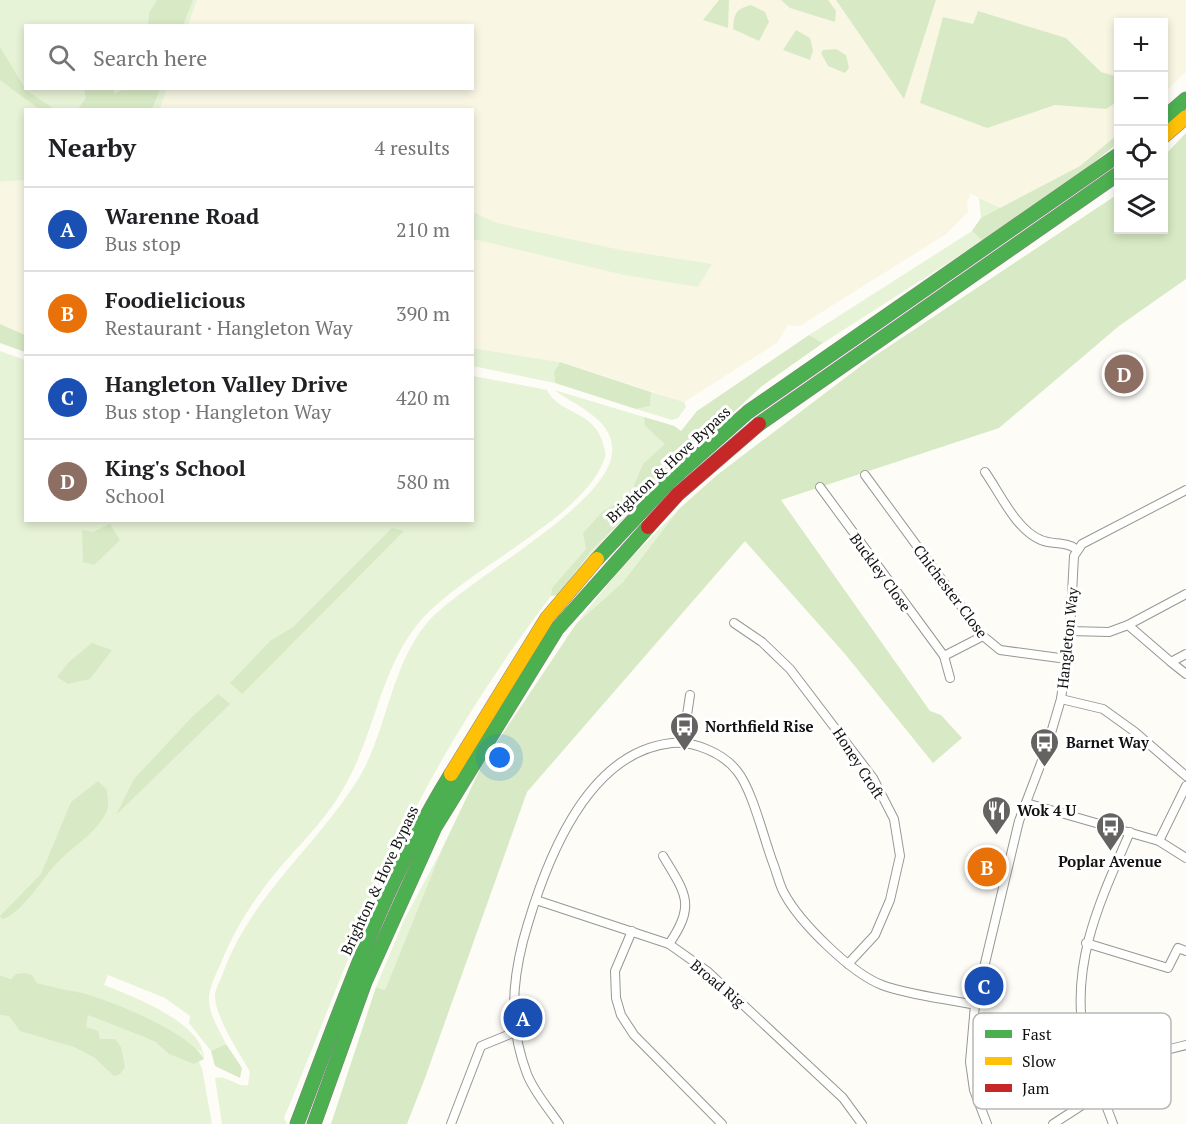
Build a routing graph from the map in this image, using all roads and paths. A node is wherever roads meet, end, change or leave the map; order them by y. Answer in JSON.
{"nodes":[{"id":1,"x":1186,"y":99,"type":"edge"},
{"id":2,"x":1168,"y":115,"type":"edge"},
{"id":3,"x":1186,"y":117,"type":"edge"},
{"id":4,"x":1168,"y":133,"type":"edge"},
{"id":5,"x":1114,"y":159,"type":"edge"},
{"id":6,"x":1114,"y":177,"type":"edge"},
{"id":7,"x":985,"y":472,"type":"dead end"},
{"id":8,"x":865,"y":475,"type":"dead end"},
{"id":9,"x":820,"y":487,"type":"dead end"},
{"id":10,"x":1186,"y":490,"type":"edge"},
{"id":11,"x":1076,"y":549,"type":"junction"},
{"id":12,"x":1186,"y":594,"type":"edge"},
{"id":13,"x":734,"y":623,"type":"dead end"},
{"id":14,"x":1128,"y":625,"type":"junction"},
{"id":15,"x":1070,"y":631,"type":"junction"},
{"id":16,"x":983,"y":636,"type":"junction"},
{"id":17,"x":1186,"y":654,"type":"edge"},
{"id":18,"x":944,"y":656,"type":"junction"},
{"id":19,"x":1067,"y":659,"type":"junction"},
{"id":20,"x":1171,"y":662,"type":"junction"},
{"id":21,"x":1186,"y":674,"type":"edge"},
{"id":22,"x":950,"y":678,"type":"dead end"},
{"id":23,"x":690,"y":695,"type":"dead end"},
{"id":24,"x":1061,"y":699,"type":"junction"},
{"id":25,"x":683,"y":742,"type":"junction"},
{"id":26,"x":1186,"y":776,"type":"edge"},
{"id":27,"x":1186,"y":786,"type":"edge"},
{"id":28,"x":1026,"y":803,"type":"junction"},
{"id":29,"x":1130,"y":832,"type":"junction"},
{"id":30,"x":1159,"y":841,"type":"junction"},
{"id":31,"x":663,"y":855,"type":"dead end"},
{"id":32,"x":1186,"y":858,"type":"edge"},
{"id":33,"x":537,"y":900,"type":"junction"},
{"id":34,"x":632,"y":931,"type":"junction"},
{"id":35,"x":1086,"y":943,"type":"junction"},
{"id":36,"x":669,"y":944,"type":"junction"},
{"id":37,"x":1186,"y":951,"type":"edge"},
{"id":38,"x":848,"y":964,"type":"junction"},
{"id":39,"x":975,"y":1005,"type":"junction"},
{"id":40,"x":974,"y":1013,"type":"edge"},
{"id":41,"x":1081,"y":1013,"type":"edge"},
{"id":42,"x":973,"y":1028,"type":"edge"},
{"id":43,"x":515,"y":1032,"type":"junction"},
{"id":44,"x":1186,"y":1045,"type":"edge"},
{"id":45,"x":1171,"y":1049,"type":"edge"},
{"id":46,"x":973,"y":1083,"type":"edge"},
{"id":47,"x":981,"y":1109,"type":"edge"},
{"id":48,"x":1073,"y":1109,"type":"edge"},
{"id":49,"x":1107,"y":1109,"type":"edge"},
{"id":50,"x":297,"y":1124,"type":"edge"},
{"id":51,"x":314,"y":1124,"type":"edge"},
{"id":52,"x":451,"y":1124,"type":"edge"},
{"id":53,"x":559,"y":1124,"type":"edge"},
{"id":54,"x":722,"y":1124,"type":"edge"},
{"id":55,"x":862,"y":1124,"type":"edge"},
{"id":56,"x":987,"y":1124,"type":"edge"},
{"id":57,"x":1053,"y":1124,"type":"edge"},
{"id":58,"x":1113,"y":1124,"type":"edge"}],
"edges":[{"from":1,"to":2,"type":"highway"},
{"from":3,"to":4,"type":"highway"},
{"from":5,"to":50,"type":"highway","name":"Brighton & Hove Bypass"},
{"from":6,"to":51,"type":"highway","name":"Brighton & Hove Bypass"},
{"from":7,"to":11,"type":"street"},
{"from":8,"to":16,"type":"street","name":"Chichester Close"},
{"from":9,"to":18,"type":"street","name":"Buckley Close"},
{"from":10,"to":11,"type":"street"},
{"from":11,"to":15,"type":"street","name":"Hangleton Way"},
{"from":12,"to":14,"type":"street"},
{"from":13,"to":38,"type":"street","name":"Honey Croft"},
{"from":14,"to":15,"type":"street"},
{"from":14,"to":20,"type":"street"},
{"from":15,"to":19,"type":"street","name":"Hangleton Way"},
{"from":16,"to":18,"type":"street"},
{"from":16,"to":19,"type":"street","name":"Chichester Close"},
{"from":17,"to":20,"type":"street"},
{"from":18,"to":22,"type":"street","name":"Buckley Close"},
{"from":19,"to":24,"type":"street","name":"Hangleton Way"},
{"from":20,"to":21,"type":"street"},
{"from":23,"to":25,"type":"street"},
{"from":24,"to":26,"type":"street"},
{"from":24,"to":28,"type":"street","name":"Hangleton Way"},
{"from":25,"to":33,"type":"street"},
{"from":25,"to":38,"type":"street"},
{"from":27,"to":30,"type":"street"},
{"from":28,"to":29,"type":"street"},
{"from":28,"to":39,"type":"street","name":"Hangleton Way"},
{"from":29,"to":30,"type":"street"},
{"from":29,"to":35,"type":"street"},
{"from":30,"to":32,"type":"street"},
{"from":31,"to":36,"type":"street"},
{"from":33,"to":34,"type":"street","name":"Broad Rig"},
{"from":33,"to":43,"type":"street"},
{"from":34,"to":36,"type":"street","name":"Broad Rig"},
{"from":34,"to":54,"type":"street"},
{"from":35,"to":37,"type":"street"},
{"from":35,"to":41,"type":"street"},
{"from":36,"to":55,"type":"street","name":"Broad Rig"},
{"from":38,"to":39,"type":"street"},
{"from":39,"to":40,"type":"street","name":"Hangleton Way"},
{"from":42,"to":46,"type":"street","name":"Hangleton Way"},
{"from":43,"to":52,"type":"street"},
{"from":43,"to":53,"type":"street"},
{"from":44,"to":45,"type":"street"},
{"from":47,"to":56,"type":"street","name":"Hangleton Way"},
{"from":48,"to":57,"type":"street"},
{"from":49,"to":58,"type":"street"}]}
